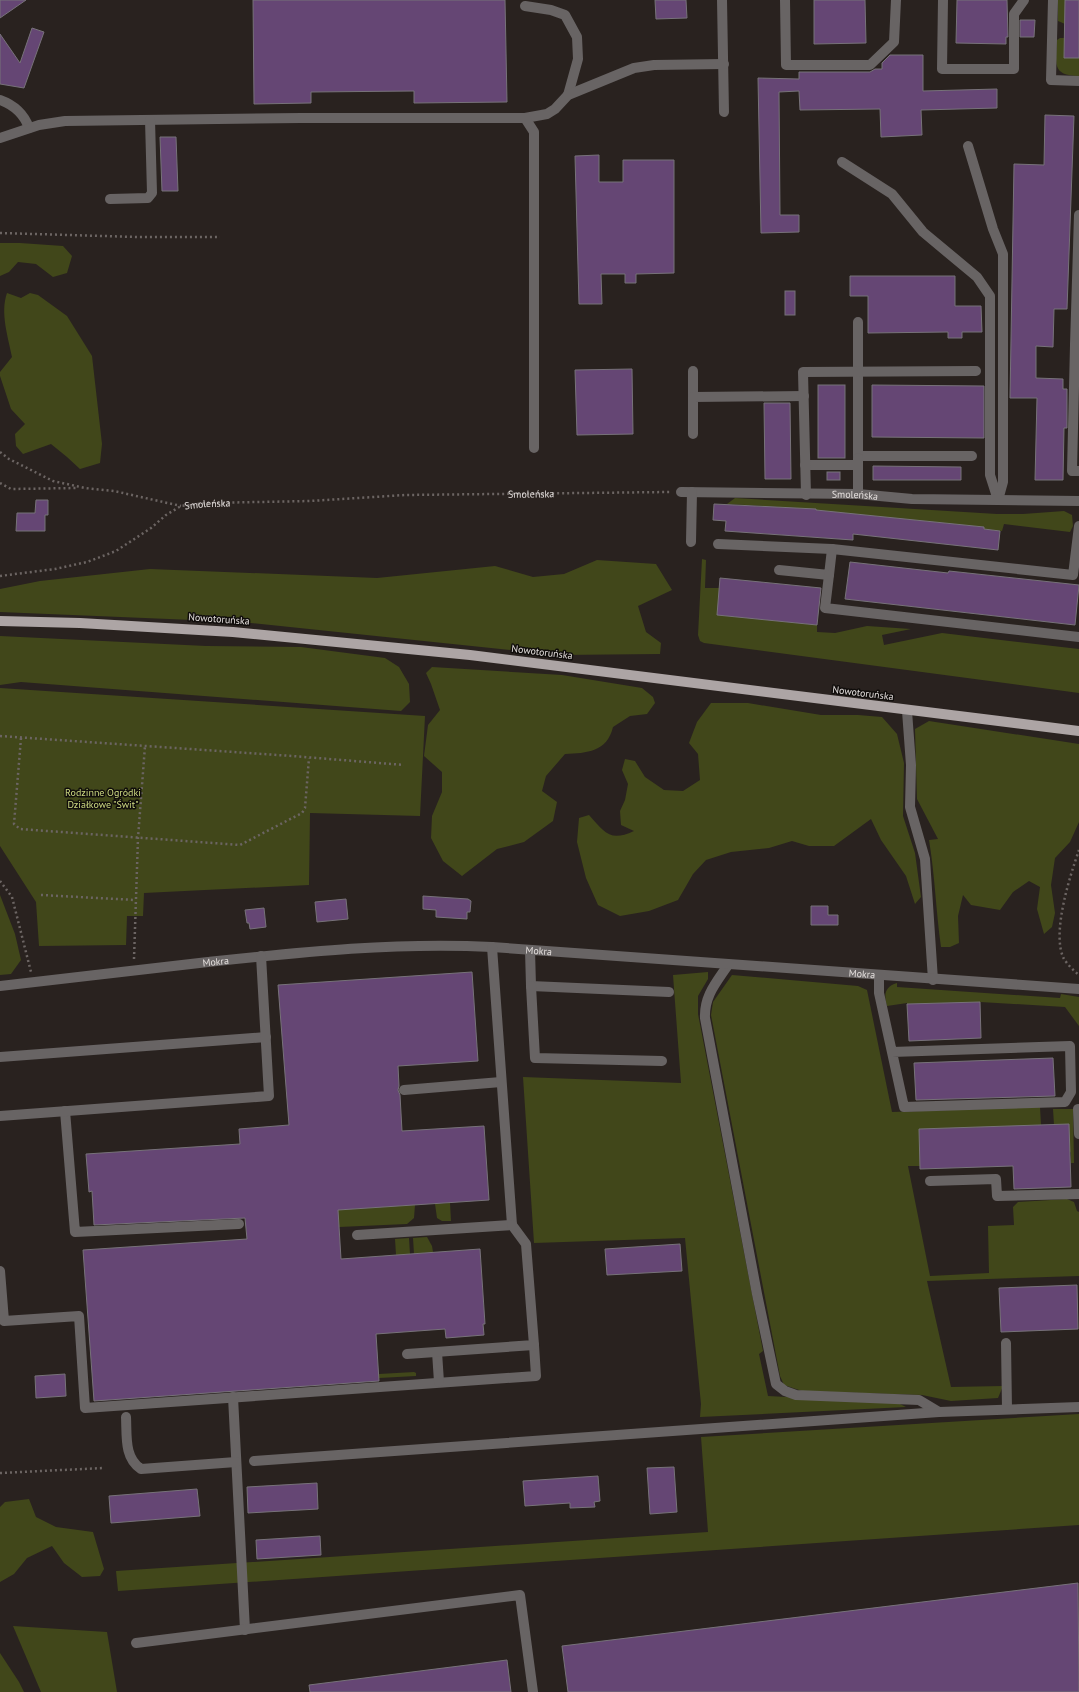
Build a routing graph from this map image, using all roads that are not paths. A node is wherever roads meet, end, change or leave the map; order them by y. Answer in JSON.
{"nodes":[{"id":1,"x":722,"y":0,"type":"edge"},
{"id":2,"x":785,"y":0,"type":"edge"},
{"id":3,"x":896,"y":0,"type":"edge"},
{"id":4,"x":943,"y":0,"type":"edge"},
{"id":5,"x":1024,"y":0,"type":"edge"},
{"id":6,"x":1053,"y":0,"type":"edge"},
{"id":7,"x":526,"y":6,"type":"dead end"},
{"id":8,"x":724,"y":64,"type":"junction"},
{"id":9,"x":1079,"y":81,"type":"edge"},
{"id":10,"x":568,"y":95,"type":"junction"},
{"id":11,"x":0,"y":100,"type":"edge"},
{"id":12,"x":724,"y":112,"type":"dead end"},
{"id":13,"x":525,"y":118,"type":"junction"},
{"id":14,"x":150,"y":120,"type":"junction"},
{"id":15,"x":29,"y":128,"type":"junction"},
{"id":16,"x":0,"y":138,"type":"edge"},
{"id":17,"x":968,"y":146,"type":"dead end"},
{"id":18,"x":842,"y":162,"type":"dead end"},
{"id":19,"x":110,"y":199,"type":"dead end"},
{"id":20,"x":1079,"y":215,"type":"edge"},
{"id":21,"x":1079,"y":237,"type":"edge"},
{"id":22,"x":858,"y":322,"type":"dead end"},
{"id":23,"x":1077,"y":345,"type":"edge"},
{"id":24,"x":693,"y":371,"type":"dead end"},
{"id":25,"x":858,"y":371,"type":"junction"},
{"id":26,"x":976,"y":371,"type":"dead end"},
{"id":27,"x":804,"y":396,"type":"junction"},
{"id":28,"x":693,"y":397,"type":"junction"},
{"id":29,"x":693,"y":434,"type":"dead end"},
{"id":30,"x":534,"y":448,"type":"dead end"},
{"id":31,"x":972,"y":456,"type":"dead end"},
{"id":32,"x":858,"y":460,"type":"junction"},
{"id":33,"x":805,"y":465,"type":"junction"},
{"id":34,"x":1079,"y":471,"type":"edge"},
{"id":35,"x":681,"y":492,"type":"road end"},
{"id":36,"x":692,"y":492,"type":"junction"},
{"id":37,"x":858,"y":494,"type":"junction"},
{"id":38,"x":806,"y":495,"type":"junction"},
{"id":39,"x":998,"y":500,"type":"junction"},
{"id":40,"x":1079,"y":501,"type":"edge"},
{"id":41,"x":1079,"y":526,"type":"edge"},
{"id":42,"x":691,"y":542,"type":"dead end"},
{"id":43,"x":718,"y":544,"type":"dead end"},
{"id":44,"x":832,"y":549,"type":"junction"},
{"id":45,"x":779,"y":570,"type":"dead end"},
{"id":46,"x":829,"y":575,"type":"junction"},
{"id":47,"x":1076,"y":575,"type":"edge"},
{"id":48,"x":0,"y":621,"type":"edge"},
{"id":49,"x":1079,"y":637,"type":"edge"},
{"id":50,"x":907,"y":711,"type":"junction"},
{"id":51,"x":1079,"y":731,"type":"edge"},
{"id":52,"x":492,"y":947,"type":"junction"},
{"id":53,"x":530,"y":950,"type":"junction"},
{"id":54,"x":261,"y":956,"type":"junction"},
{"id":55,"x":728,"y":965,"type":"junction"},
{"id":56,"x":879,"y":976,"type":"junction"},
{"id":57,"x":933,"y":980,"type":"junction"},
{"id":58,"x":0,"y":986,"type":"edge"},
{"id":59,"x":531,"y":986,"type":"junction"},
{"id":60,"x":1079,"y":989,"type":"edge"},
{"id":61,"x":669,"y":992,"type":"dead end"},
{"id":62,"x":266,"y":1037,"type":"junction"},
{"id":63,"x":892,"y":1052,"type":"junction"},
{"id":64,"x":0,"y":1057,"type":"edge"},
{"id":65,"x":662,"y":1061,"type":"dead end"},
{"id":66,"x":501,"y":1082,"type":"junction"},
{"id":67,"x":1075,"y":1083,"type":"edge"},
{"id":68,"x":404,"y":1090,"type":"dead end"},
{"id":69,"x":1078,"y":1109,"type":"edge"},
{"id":70,"x":65,"y":1111,"type":"junction"},
{"id":71,"x":0,"y":1116,"type":"edge"},
{"id":72,"x":1079,"y":1134,"type":"edge"},
{"id":73,"x":930,"y":1181,"type":"dead end"},
{"id":74,"x":1079,"y":1194,"type":"edge"},
{"id":75,"x":239,"y":1224,"type":"dead end"},
{"id":76,"x":512,"y":1225,"type":"junction"},
{"id":77,"x":357,"y":1234,"type":"dead end"},
{"id":78,"x":0,"y":1271,"type":"edge"},
{"id":79,"x":1006,"y":1343,"type":"dead end"},
{"id":80,"x":534,"y":1345,"type":"junction"},
{"id":81,"x":437,"y":1352,"type":"junction"},
{"id":82,"x":407,"y":1354,"type":"dead end"},
{"id":83,"x":440,"y":1382,"type":"junction"},
{"id":84,"x":233,"y":1397,"type":"junction"},
{"id":85,"x":1079,"y":1407,"type":"edge"},
{"id":86,"x":1007,"y":1409,"type":"junction"},
{"id":87,"x":939,"y":1412,"type":"junction"},
{"id":88,"x":126,"y":1417,"type":"dead end"},
{"id":89,"x":254,"y":1461,"type":"dead end"},
{"id":90,"x":236,"y":1462,"type":"junction"},
{"id":91,"x":245,"y":1630,"type":"junction"},
{"id":92,"x":136,"y":1644,"type":"dead end"},
{"id":93,"x":533,"y":1692,"type":"edge"}],
"edges":[{"from":1,"to":8,"type":"street"},
{"from":2,"to":3,"type":"street"},
{"from":4,"to":5,"type":"street"},
{"from":6,"to":9,"type":"street"},
{"from":7,"to":10,"type":"street"},
{"from":8,"to":10,"type":"street"},
{"from":8,"to":12,"type":"street"},
{"from":10,"to":13,"type":"street"},
{"from":11,"to":15,"type":"street"},
{"from":13,"to":14,"type":"street"},
{"from":13,"to":30,"type":"street"},
{"from":14,"to":15,"type":"street"},
{"from":14,"to":19,"type":"street"},
{"from":15,"to":16,"type":"street"},
{"from":17,"to":39,"type":"street"},
{"from":18,"to":39,"type":"street"},
{"from":20,"to":21,"type":"street"},
{"from":21,"to":23,"type":"street"},
{"from":22,"to":25,"type":"street"},
{"from":23,"to":34,"type":"street"},
{"from":24,"to":28,"type":"street"},
{"from":25,"to":26,"type":"street"},
{"from":25,"to":27,"type":"street"},
{"from":25,"to":32,"type":"street"},
{"from":27,"to":28,"type":"street"},
{"from":27,"to":33,"type":"street"},
{"from":28,"to":29,"type":"street"},
{"from":31,"to":32,"type":"street"},
{"from":32,"to":33,"type":"street"},
{"from":32,"to":37,"type":"street"},
{"from":33,"to":38,"type":"street"},
{"from":35,"to":36,"type":"street","name":"Smoleńska"},
{"from":36,"to":38,"type":"street","name":"Smoleńska"},
{"from":36,"to":42,"type":"street"},
{"from":37,"to":38,"type":"street","name":"Smoleńska"},
{"from":37,"to":39,"type":"street","name":"Smoleńska"},
{"from":39,"to":40,"type":"street","name":"Smoleńska"},
{"from":41,"to":47,"type":"street"},
{"from":43,"to":44,"type":"street"},
{"from":44,"to":46,"type":"street"},
{"from":44,"to":47,"type":"street"},
{"from":45,"to":46,"type":"street"},
{"from":46,"to":49,"type":"street"},
{"from":48,"to":50,"type":"main road","name":"Nowotoruńska"},
{"from":50,"to":51,"type":"main road","name":"Nowotoruńska"},
{"from":50,"to":57,"type":"street"},
{"from":52,"to":53,"type":"street","name":"Mokra"},
{"from":52,"to":54,"type":"street","name":"Mokra"},
{"from":52,"to":66,"type":"street"},
{"from":53,"to":55,"type":"street","name":"Mokra"},
{"from":53,"to":59,"type":"street"},
{"from":54,"to":58,"type":"street","name":"Mokra"},
{"from":54,"to":62,"type":"street"},
{"from":55,"to":56,"type":"street","name":"Mokra"},
{"from":55,"to":87,"type":"street"},
{"from":56,"to":57,"type":"street","name":"Mokra"},
{"from":56,"to":63,"type":"street"},
{"from":57,"to":60,"type":"street","name":"Mokra"},
{"from":59,"to":61,"type":"street"},
{"from":59,"to":65,"type":"street"},
{"from":62,"to":64,"type":"street"},
{"from":62,"to":70,"type":"street"},
{"from":63,"to":67,"type":"street"},
{"from":63,"to":67,"type":"street"},
{"from":66,"to":68,"type":"street"},
{"from":66,"to":76,"type":"street"},
{"from":69,"to":72,"type":"street"},
{"from":70,"to":71,"type":"street"},
{"from":70,"to":75,"type":"street"},
{"from":73,"to":74,"type":"street"},
{"from":76,"to":77,"type":"street"},
{"from":76,"to":80,"type":"street"},
{"from":78,"to":84,"type":"street"},
{"from":79,"to":86,"type":"street"},
{"from":80,"to":81,"type":"street"},
{"from":80,"to":83,"type":"street"},
{"from":81,"to":82,"type":"street"},
{"from":81,"to":83,"type":"street"},
{"from":83,"to":84,"type":"street"},
{"from":84,"to":90,"type":"street"},
{"from":85,"to":86,"type":"street"},
{"from":86,"to":87,"type":"street"},
{"from":87,"to":89,"type":"street"},
{"from":88,"to":90,"type":"street"},
{"from":90,"to":91,"type":"street"},
{"from":91,"to":92,"type":"street"},
{"from":91,"to":93,"type":"street"}]}
